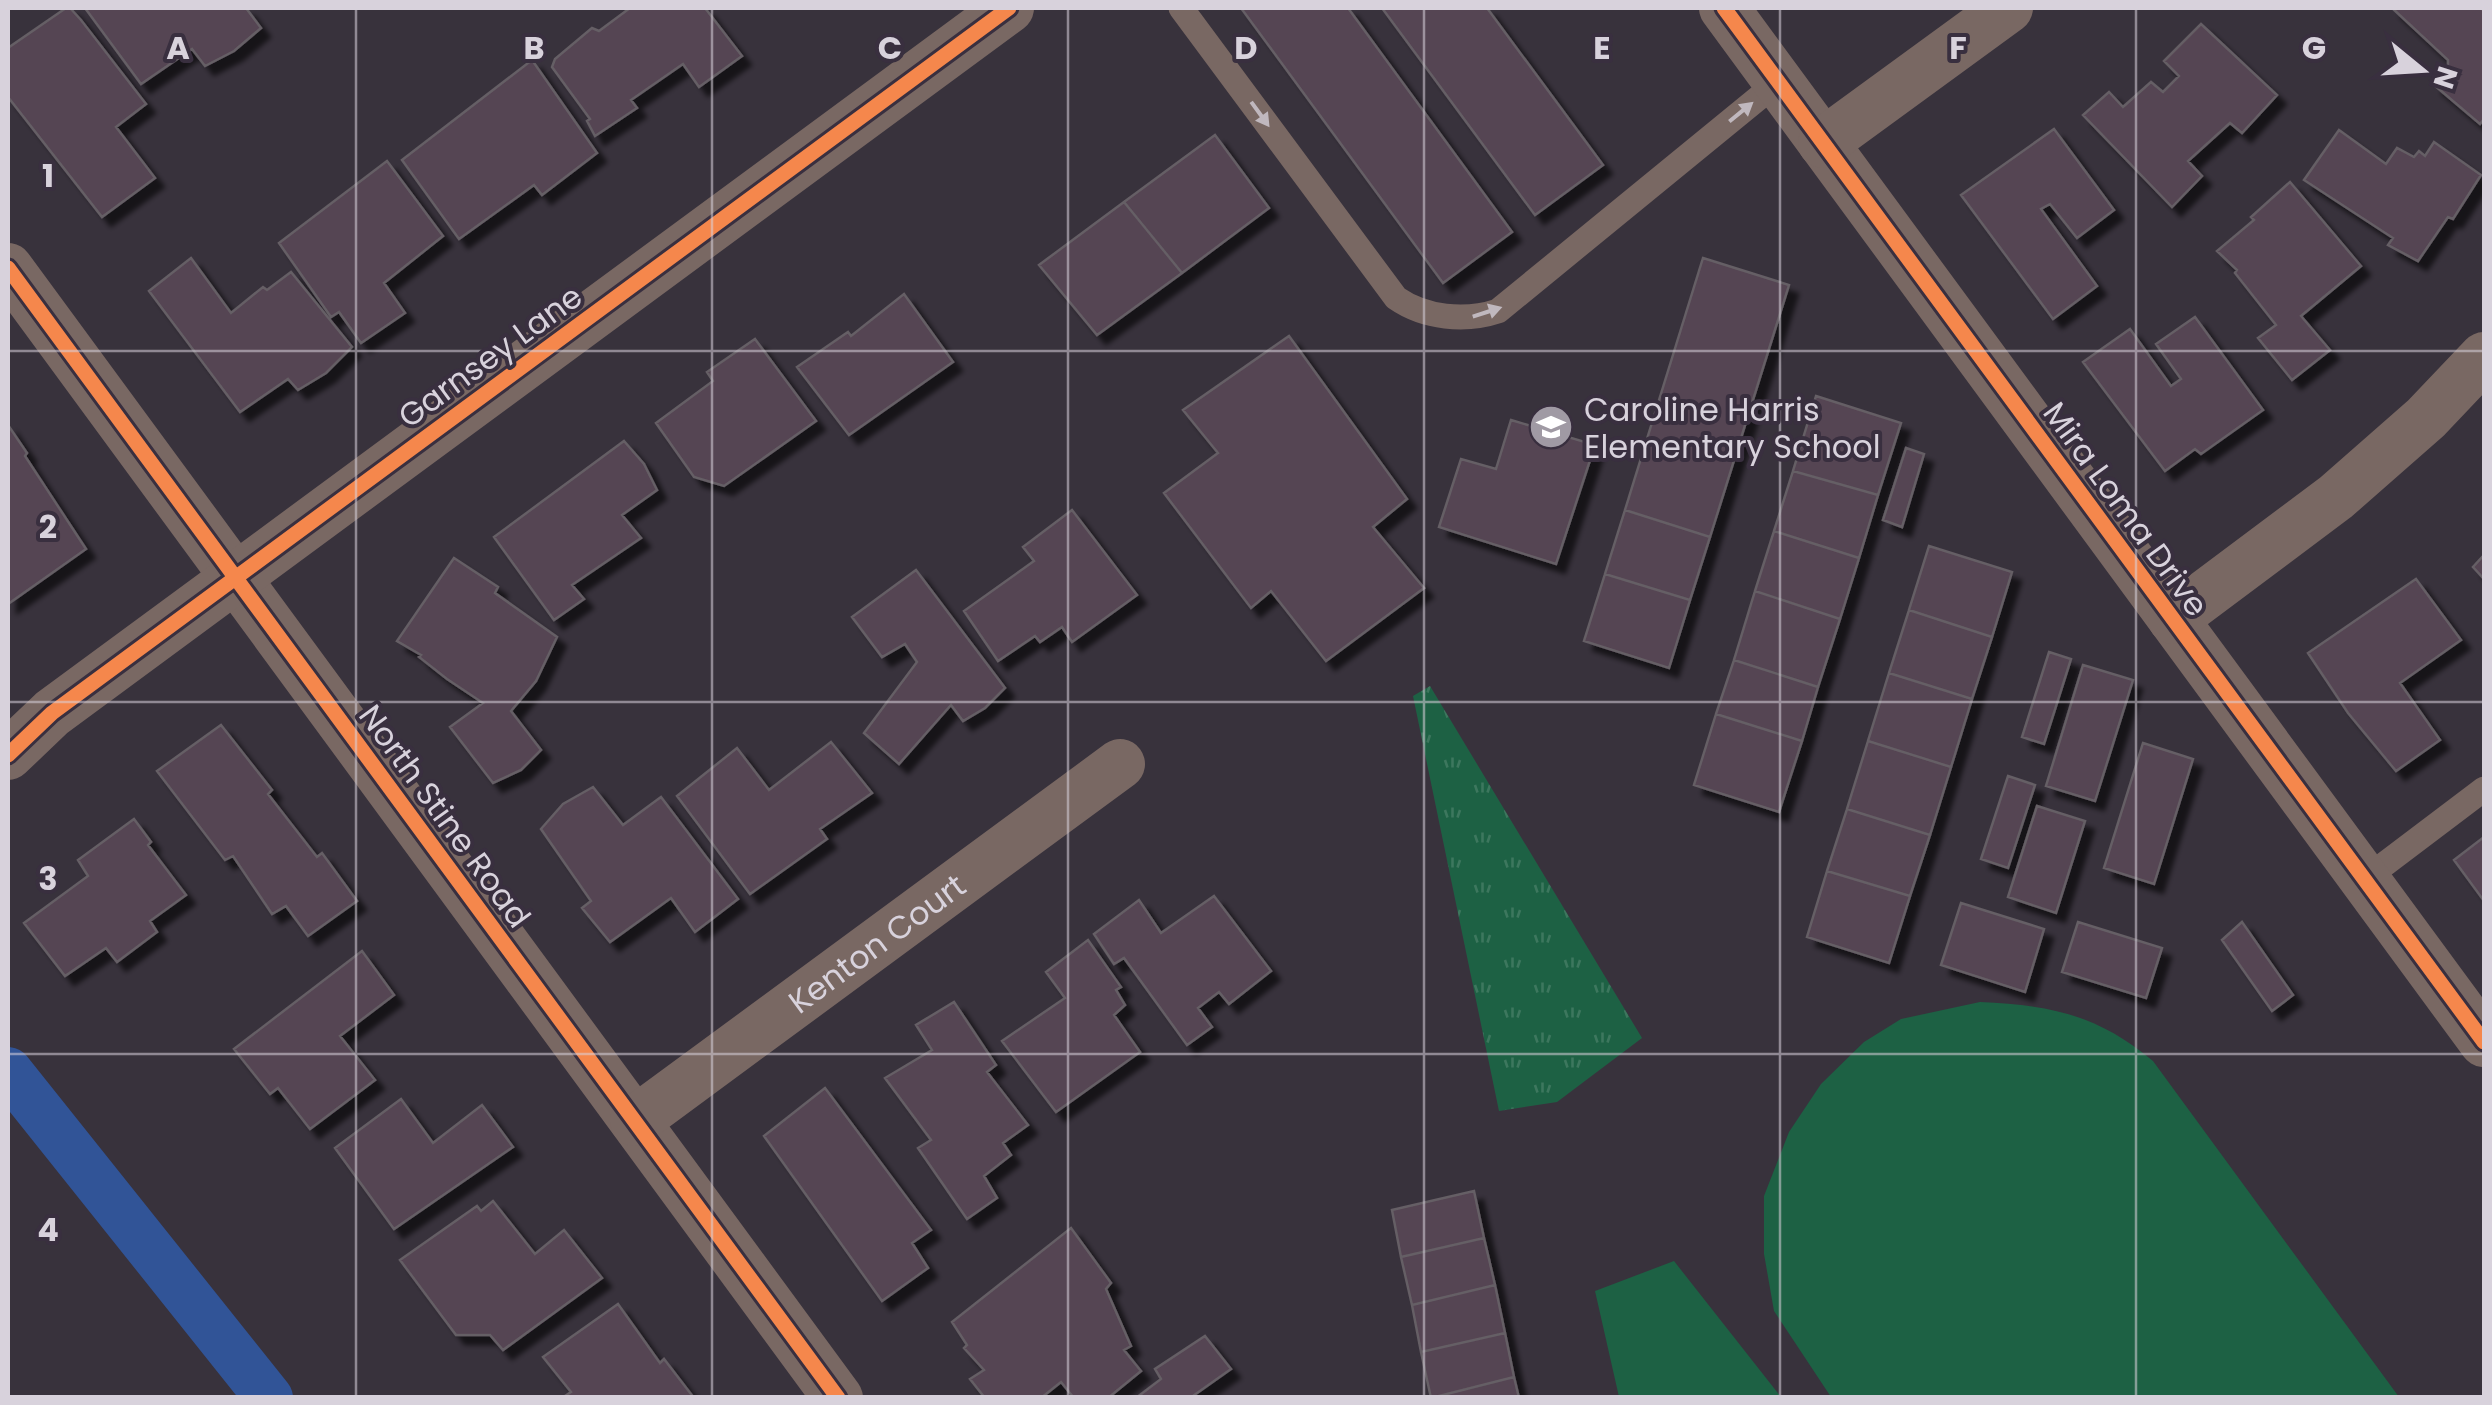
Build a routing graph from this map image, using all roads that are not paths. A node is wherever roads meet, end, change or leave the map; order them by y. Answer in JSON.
{"nodes":[{"id":1,"x":1010,"y":8,"type":"edge"},
{"id":2,"x":1182,"y":8,"type":"edge"},
{"id":3,"x":1724,"y":8,"type":"edge"},
{"id":4,"x":2008,"y":8,"type":"edge"},
{"id":5,"x":1778,"y":82,"type":"junction"},
{"id":6,"x":1823,"y":142,"type":"junction"},
{"id":7,"x":8,"y":268,"type":"edge"},
{"id":8,"x":2484,"y":357,"type":"edge"},
{"id":9,"x":235,"y":577,"type":"junction"},
{"id":10,"x":2173,"y":619,"type":"junction"},
{"id":11,"x":8,"y":755,"type":"edge"},
{"id":12,"x":1120,"y":764,"type":"dead end"},
{"id":13,"x":2484,"y":789,"type":"edge"},
{"id":14,"x":2365,"y":880,"type":"junction"},
{"id":15,"x":2484,"y":1042,"type":"edge"},
{"id":16,"x":635,"y":1121,"type":"junction"},
{"id":17,"x":838,"y":1398,"type":"edge"}],
"edges":[{"from":1,"to":9,"type":"street","name":"Garnsey Lane"},
{"from":2,"to":5,"type":"lane","one_way":true},
{"from":3,"to":5,"type":"street","name":"Mira Loma Drive"},
{"from":4,"to":6,"type":"street"},
{"from":5,"to":6,"type":"street","name":"Mira Loma Drive"},
{"from":6,"to":10,"type":"street","name":"Mira Loma Drive"},
{"from":7,"to":9,"type":"street","name":"North Stine Road"},
{"from":8,"to":10,"type":"street"},
{"from":9,"to":11,"type":"street","name":"Garnsey Lane"},
{"from":9,"to":16,"type":"street","name":"North Stine Road"},
{"from":10,"to":14,"type":"street","name":"Mira Loma Drive"},
{"from":12,"to":16,"type":"street","name":"Kenton Court"},
{"from":13,"to":14,"type":"lane"},
{"from":14,"to":15,"type":"street","name":"Mira Loma Drive"},
{"from":16,"to":17,"type":"street","name":"North Stine Road"}]}
